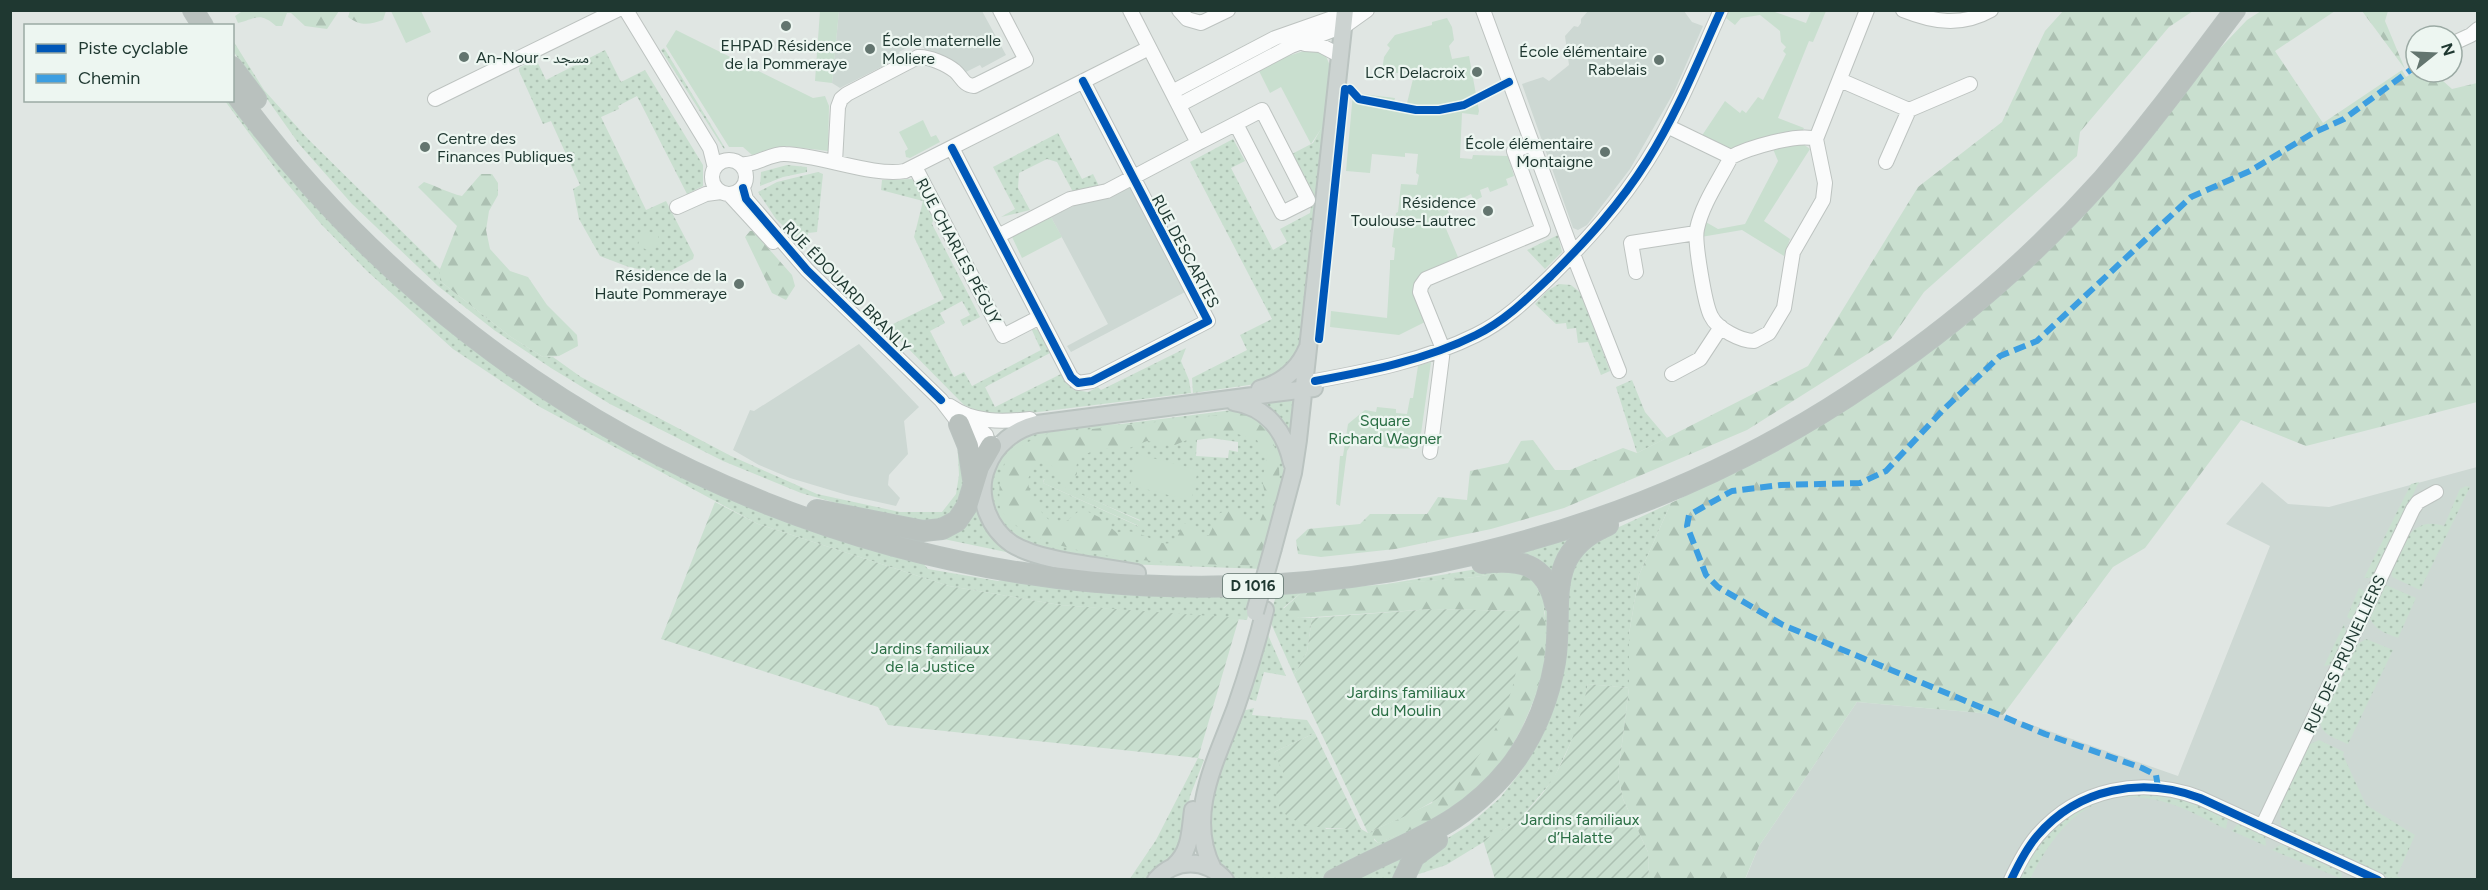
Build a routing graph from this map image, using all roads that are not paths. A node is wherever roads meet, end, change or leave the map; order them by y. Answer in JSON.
{"nodes":[{"id":1,"x":178,"y":10,"type":"edge"},
{"id":2,"x":193,"y":10,"type":"edge"},
{"id":3,"x":617,"y":10,"type":"edge"},
{"id":4,"x":626,"y":10,"type":"edge"},
{"id":5,"x":1000,"y":10,"type":"edge"},
{"id":6,"x":1130,"y":10,"type":"edge"},
{"id":7,"x":1179,"y":10,"type":"edge"},
{"id":8,"x":1228,"y":10,"type":"edge"},
{"id":9,"x":1483,"y":10,"type":"edge"},
{"id":10,"x":1721,"y":10,"type":"edge"},
{"id":11,"x":1867,"y":10,"type":"edge"},
{"id":12,"x":1903,"y":10,"type":"edge"},
{"id":13,"x":1991,"y":10,"type":"edge"},
{"id":14,"x":2219,"y":10,"type":"edge"},
{"id":15,"x":2235,"y":10,"type":"edge"},
{"id":16,"x":2250,"y":10,"type":"edge"},
{"id":17,"x":1351,"y":14,"type":"edge"},
{"id":18,"x":187,"y":24,"type":"edge"},
{"id":19,"x":202,"y":24,"type":"edge"},
{"id":20,"x":2478,"y":28,"type":"edge"},
{"id":21,"x":2464,"y":38,"type":"edge"},
{"id":22,"x":1288,"y":40,"type":"junction"},
{"id":23,"x":1149,"y":48,"type":"junction"},
{"id":24,"x":1339,"y":55,"type":"junction"},
{"id":25,"x":2192,"y":66,"type":"junction"},
{"id":26,"x":234,"y":70,"type":"edge"},
{"id":27,"x":1840,"y":80,"type":"junction"},
{"id":28,"x":1083,"y":81,"type":"junction"},
{"id":29,"x":1970,"y":84,"type":"dead end"},
{"id":30,"x":234,"y":92,"type":"edge"},
{"id":31,"x":1172,"y":92,"type":"junction"},
{"id":32,"x":435,"y":99,"type":"dead end"},
{"id":33,"x":1179,"y":105,"type":"junction"},
{"id":34,"x":1909,"y":110,"type":"junction"},
{"id":35,"x":694,"y":122,"type":"junction"},
{"id":36,"x":1236,"y":124,"type":"junction"},
{"id":37,"x":1667,"y":126,"type":"junction"},
{"id":38,"x":1816,"y":140,"type":"junction"},
{"id":39,"x":1198,"y":143,"type":"junction"},
{"id":40,"x":1532,"y":144,"type":"junction"},
{"id":41,"x":952,"y":148,"type":"junction"},
{"id":42,"x":1731,"y":157,"type":"junction"},
{"id":43,"x":835,"y":162,"type":"junction"},
{"id":44,"x":1886,"y":162,"type":"dead end"},
{"id":45,"x":915,"y":167,"type":"junction"},
{"id":46,"x":740,"y":172,"type":"junction"},
{"id":47,"x":714,"y":174,"type":"junction"},
{"id":48,"x":1133,"y":177,"type":"junction"},
{"id":49,"x":725,"y":193,"type":"junction"},
{"id":50,"x":696,"y":198,"type":"junction"},
{"id":51,"x":677,"y":207,"type":"dead end"},
{"id":52,"x":1696,"y":233,"type":"junction"},
{"id":53,"x":998,"y":236,"type":"junction"},
{"id":54,"x":1573,"y":254,"type":"junction"},
{"id":55,"x":807,"y":270,"type":"junction"},
{"id":56,"x":1636,"y":272,"type":"dead end"},
{"id":57,"x":1040,"y":317,"type":"junction"},
{"id":58,"x":1721,"y":327,"type":"junction"},
{"id":59,"x":1310,"y":343,"type":"junction"},
{"id":60,"x":1443,"y":349,"type":"junction"},
{"id":61,"x":1619,"y":371,"type":"dead end"},
{"id":62,"x":1672,"y":374,"type":"dead end"},
{"id":63,"x":1310,"y":385,"type":"junction"},
{"id":64,"x":1260,"y":389,"type":"junction"},
{"id":65,"x":1223,"y":401,"type":"junction"},
{"id":66,"x":961,"y":419,"type":"junction"},
{"id":67,"x":1030,"y":419,"type":"junction"},
{"id":68,"x":995,"y":449,"type":"junction"},
{"id":69,"x":1430,"y":452,"type":"dead end"},
{"id":70,"x":1744,"y":456,"type":"junction"},
{"id":71,"x":1293,"y":473,"type":"junction"},
{"id":72,"x":973,"y":485,"type":"junction"},
{"id":73,"x":2436,"y":492,"type":"dead end"},
{"id":74,"x":817,"y":510,"type":"junction"},
{"id":75,"x":1278,"y":548,"type":"junction"},
{"id":76,"x":1137,"y":573,"type":"junction"},
{"id":77,"x":1363,"y":576,"type":"junction"},
{"id":78,"x":1260,"y":611,"type":"junction"},
{"id":79,"x":1557,"y":612,"type":"junction"},
{"id":80,"x":1508,"y":770,"type":"junction"},
{"id":81,"x":2262,"y":827,"type":"junction"},
{"id":82,"x":1174,"y":866,"type":"junction"},
{"id":83,"x":1219,"y":874,"type":"edge"},
{"id":84,"x":1335,"y":878,"type":"edge"},
{"id":85,"x":1156,"y":879,"type":"edge"},
{"id":86,"x":1403,"y":879,"type":"edge"},
{"id":87,"x":2011,"y":879,"type":"edge"},
{"id":88,"x":2378,"y":879,"type":"edge"}],
"edges":[{"from":1,"to":18,"type":"highway"},
{"from":2,"to":19,"type":"highway"},
{"from":3,"to":32,"type":"street"},
{"from":4,"to":35,"type":"street","name":"RUE ÉDOUARD BRANLY"},
{"from":5,"to":43,"type":"street"},
{"from":6,"to":23,"type":"street"},
{"from":7,"to":8,"type":"street"},
{"from":9,"to":40,"type":"street"},
{"from":10,"to":37,"type":"street"},
{"from":11,"to":27,"type":"street"},
{"from":12,"to":13,"type":"street"},
{"from":14,"to":76,"type":"highway","number":"D 1016"},
{"from":15,"to":25,"type":"highway","number":"D 1016"},
{"from":16,"to":25,"type":"highway"},
{"from":17,"to":22,"type":"street"},
{"from":17,"to":24,"type":"main road"},
{"from":17,"to":63,"type":"main road"},
{"from":20,"to":21,"type":"street"},
{"from":22,"to":24,"type":"street"},
{"from":22,"to":31,"type":"street"},
{"from":22,"to":33,"type":"street"},
{"from":23,"to":28,"type":"street"},
{"from":23,"to":31,"type":"street"},
{"from":24,"to":59,"type":"main road"},
{"from":25,"to":70,"type":"highway","number":"D 1016"},
{"from":26,"to":74,"type":"highway","number":"D 1016"},
{"from":27,"to":34,"type":"street"},
{"from":27,"to":38,"type":"street"},
{"from":28,"to":41,"type":"street"},
{"from":28,"to":48,"type":"street","name":"RUE DESCARTES"},
{"from":29,"to":34,"type":"street"},
{"from":30,"to":77,"type":"highway","number":"D 1016"},
{"from":31,"to":33,"type":"street"},
{"from":33,"to":39,"type":"street"},
{"from":34,"to":44,"type":"street"},
{"from":35,"to":46,"type":"street","name":"RUE ÉDOUARD BRANLY"},
{"from":35,"to":47,"type":"street","name":"RUE ÉDOUARD BRANLY"},
{"from":36,"to":36,"type":"street"},
{"from":36,"to":39,"type":"street"},
{"from":37,"to":42,"type":"street"},
{"from":37,"to":54,"type":"street"},
{"from":38,"to":42,"type":"street"},
{"from":38,"to":58,"type":"street"},
{"from":39,"to":48,"type":"street"},
{"from":40,"to":54,"type":"street"},
{"from":40,"to":60,"type":"street"},
{"from":41,"to":45,"type":"street"},
{"from":41,"to":53,"type":"street","name":"RUE DESCARTES"},
{"from":42,"to":52,"type":"street"},
{"from":43,"to":45,"type":"street"},
{"from":43,"to":46,"type":"street"},
{"from":45,"to":57,"type":"street","name":"RUE CHARLES PÉGUY"},
{"from":46,"to":47,"type":"street"},
{"from":46,"to":49,"type":"street"},
{"from":46,"to":55,"type":"street","name":"RUE ÉDOUARD BRANLY"},
{"from":47,"to":49,"type":"street","name":"RUE ÉDOUARD BRANLY"},
{"from":47,"to":50,"type":"street"},
{"from":48,"to":53,"type":"street"},
{"from":48,"to":57,"type":"street","name":"RUE DESCARTES"},
{"from":49,"to":50,"type":"street"},
{"from":49,"to":55,"type":"street","name":"RUE ÉDOUARD BRANLY"},
{"from":50,"to":51,"type":"street"},
{"from":52,"to":56,"type":"street"},
{"from":52,"to":58,"type":"street"},
{"from":53,"to":57,"type":"street","name":"RUE DESCARTES"},
{"from":54,"to":60,"type":"street"},
{"from":54,"to":61,"type":"street"},
{"from":55,"to":66,"type":"street","name":"RUE ÉDOUARD BRANLY"},
{"from":58,"to":62,"type":"street"},
{"from":59,"to":63,"type":"main road"},
{"from":59,"to":64,"type":"main road"},
{"from":60,"to":63,"type":"street"},
{"from":60,"to":69,"type":"street"},
{"from":63,"to":64,"type":"main road"},
{"from":63,"to":65,"type":"main road"},
{"from":63,"to":71,"type":"main road"},
{"from":63,"to":75,"type":"main road"},
{"from":64,"to":67,"type":"main road"},
{"from":65,"to":68,"type":"main road"},
{"from":65,"to":71,"type":"main road"},
{"from":66,"to":67,"type":"street"},
{"from":66,"to":68,"type":"street","name":"RUE ÉDOUARD BRANLY"},
{"from":66,"to":72,"type":"highway"},
{"from":67,"to":68,"type":"main road"},
{"from":68,"to":72,"type":"highway"},
{"from":68,"to":76,"type":"main road"},
{"from":70,"to":77,"type":"highway","number":"D 1016"},
{"from":70,"to":79,"type":"highway","number":"D 1016"},
{"from":71,"to":75,"type":"main road"},
{"from":72,"to":74,"type":"highway"},
{"from":73,"to":81,"type":"street","name":"RUE DES PRUNELLIERS"},
{"from":74,"to":76,"type":"highway","number":"D 1016"},
{"from":75,"to":78,"type":"main road","bridge":true},
{"from":77,"to":79,"type":"highway","number":"D 1016"},
{"from":78,"to":82,"type":"main road"},
{"from":78,"to":83,"type":"main road"},
{"from":79,"to":80,"type":"highway","number":"D 1016"},
{"from":80,"to":84,"type":"highway","number":"D 1016"},
{"from":80,"to":86,"type":"highway"},
{"from":81,"to":87,"type":"street"},
{"from":81,"to":88,"type":"street"},
{"from":82,"to":83,"type":"main road"},
{"from":82,"to":85,"type":"main road"}]}
